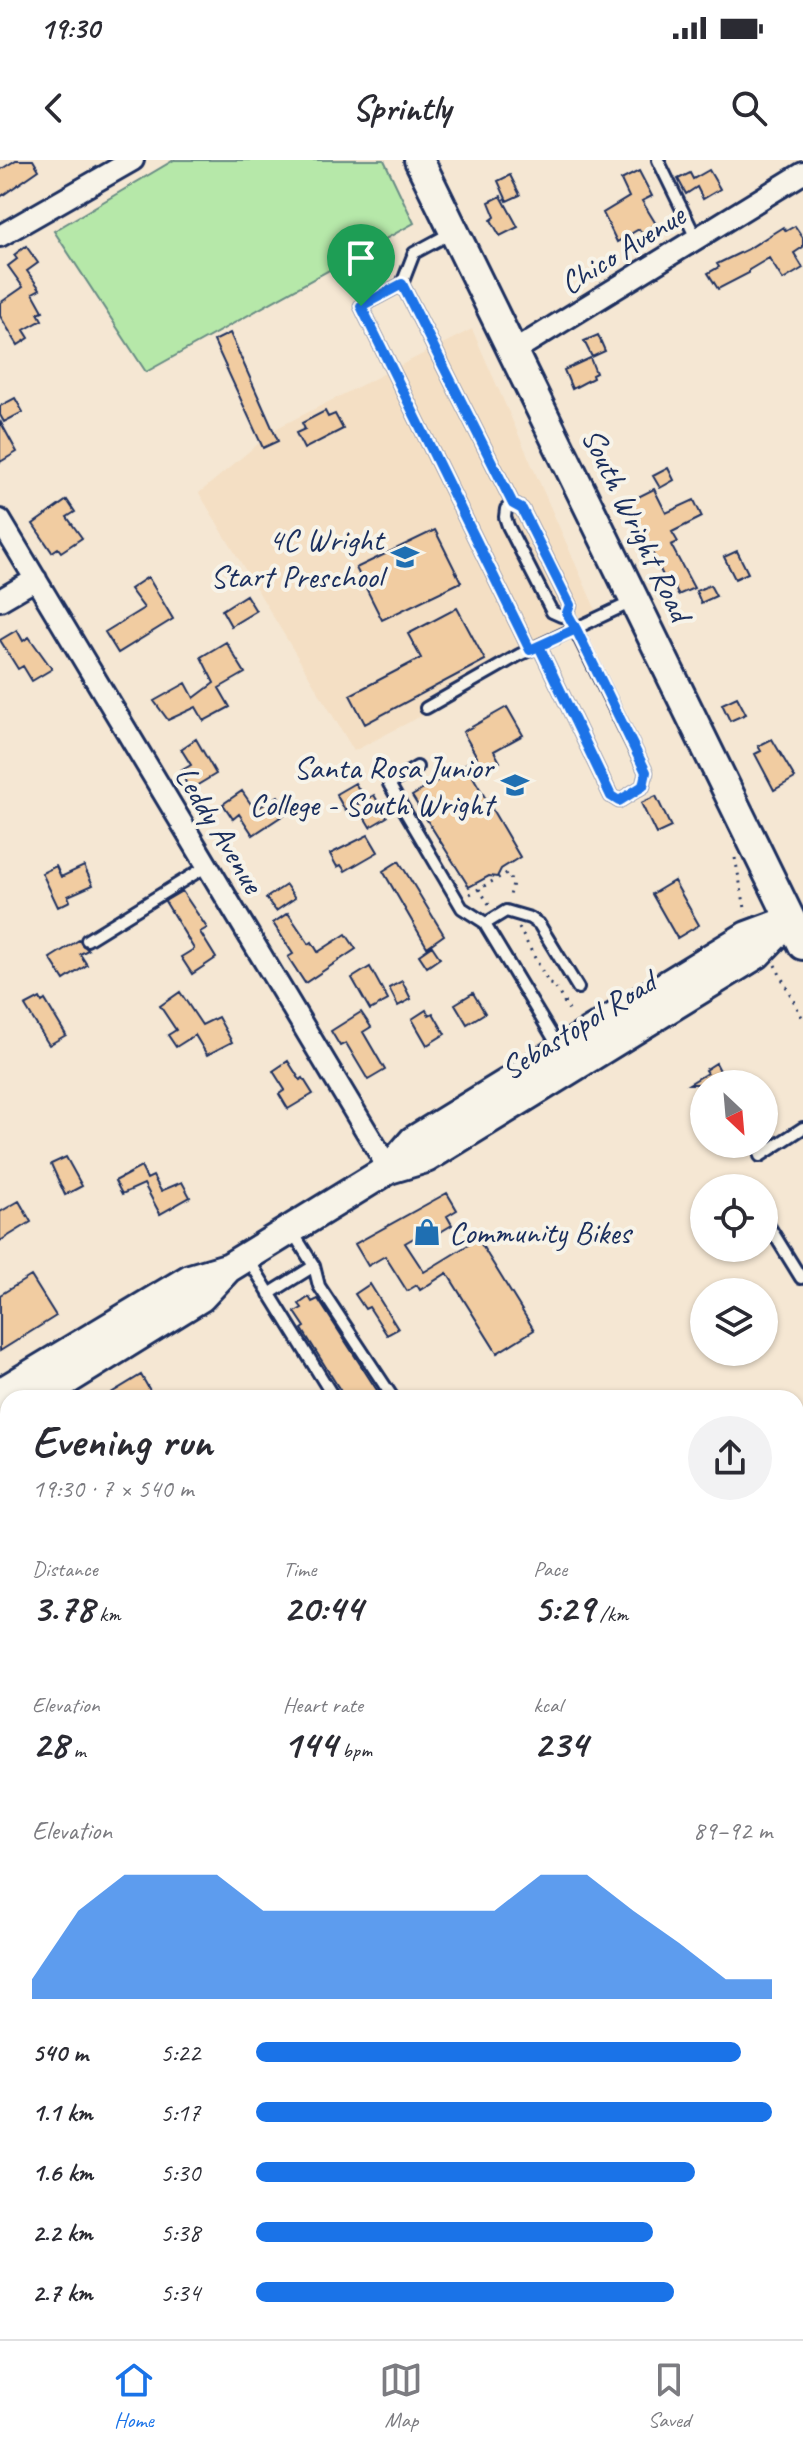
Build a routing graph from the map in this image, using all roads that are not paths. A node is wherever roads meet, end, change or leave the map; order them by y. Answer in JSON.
{"nodes":[{"id":1,"x":133,"y":160,"type":"edge"},
{"id":2,"x":419,"y":160,"type":"edge"},
{"id":3,"x":658,"y":160,"type":"edge"},
{"id":4,"x":803,"y":173,"type":"edge"},
{"id":5,"x":455,"y":231,"type":"junction"},
{"id":6,"x":0,"y":236,"type":"edge"},
{"id":7,"x":696,"y":238,"type":"junction"},
{"id":8,"x":402,"y":284,"type":"junction"},
{"id":9,"x":514,"y":351,"type":"junction"},
{"id":10,"x":513,"y":504,"type":"junction"},
{"id":11,"x":0,"y":520,"type":"edge"},
{"id":12,"x":36,"y":579,"type":"junction"},
{"id":13,"x":0,"y":600,"type":"edge"},
{"id":14,"x":636,"y":600,"type":"junction"},
{"id":15,"x":567,"y":613,"type":"junction"},
{"id":16,"x":576,"y":629,"type":"junction"},
{"id":17,"x":535,"y":648,"type":"junction"},
{"id":18,"x":426,"y":708,"type":"dead end"},
{"id":19,"x":417,"y":767,"type":"dead end"},
{"id":20,"x":207,"y":866,"type":"junction"},
{"id":21,"x":797,"y":916,"type":"edge"},
{"id":22,"x":487,"y":924,"type":"junction"},
{"id":23,"x":87,"y":940,"type":"dead end"},
{"id":24,"x":803,"y":945,"type":"edge"},
{"id":25,"x":578,"y":988,"type":"dead end"},
{"id":26,"x":561,"y":1050,"type":"junction"},
{"id":27,"x":803,"y":1128,"type":"edge"},
{"id":28,"x":778,"y":1144,"type":"edge"},
{"id":29,"x":389,"y":1169,"type":"junction"},
{"id":30,"x":291,"y":1229,"type":"junction"},
{"id":31,"x":778,"y":1241,"type":"edge"},
{"id":32,"x":237,"y":1262,"type":"junction"},
{"id":33,"x":314,"y":1266,"type":"junction"},
{"id":34,"x":803,"y":1276,"type":"edge"},
{"id":35,"x":269,"y":1294,"type":"junction"},
{"id":36,"x":5,"y":1390,"type":"edge"},
{"id":37,"x":51,"y":1390,"type":"edge"},
{"id":38,"x":329,"y":1390,"type":"edge"},
{"id":39,"x":388,"y":1390,"type":"edge"}],
"edges":[{"from":1,"to":6,"type":"street"},
{"from":2,"to":5,"type":"main road","name":"South Wright Road"},
{"from":3,"to":7,"type":"lane"},
{"from":4,"to":7,"type":"street","name":"Chico Avenue"},
{"from":5,"to":8,"type":"lane"},
{"from":5,"to":9,"type":"main road","name":"South Wright Road"},
{"from":7,"to":9,"type":"street","name":"Chico Avenue"},
{"from":8,"to":10,"type":"lane"},
{"from":8,"to":17,"type":"lane"},
{"from":9,"to":14,"type":"main road","name":"South Wright Road"},
{"from":10,"to":15,"type":"lane"},
{"from":10,"to":15,"type":"lane"},
{"from":11,"to":12,"type":"street","name":"Leddy Avenue"},
{"from":12,"to":13,"type":"street"},
{"from":12,"to":20,"type":"street","name":"Leddy Avenue"},
{"from":14,"to":16,"type":"lane"},
{"from":14,"to":21,"type":"main road","name":"South Wright Road"},
{"from":15,"to":16,"type":"lane"},
{"from":16,"to":17,"type":"lane"},
{"from":16,"to":17,"type":"lane"},
{"from":17,"to":18,"type":"lane"},
{"from":19,"to":22,"type":"lane"},
{"from":20,"to":23,"type":"lane"},
{"from":20,"to":29,"type":"street","name":"Leddy Avenue"},
{"from":21,"to":24,"type":"main road","name":"South Wright Road"},
{"from":21,"to":26,"type":"main road","name":"Sebastopol Road"},
{"from":21,"to":29,"type":"main road","name":"Sebastopol Road"},
{"from":22,"to":25,"type":"lane"},
{"from":22,"to":26,"type":"lane"},
{"from":26,"to":29,"type":"main road","name":"Sebastopol Road"},
{"from":27,"to":28,"type":"lane"},
{"from":29,"to":30,"type":"main road","name":"Sebastopol Road"},
{"from":30,"to":32,"type":"main road","name":"Sebastopol Road"},
{"from":30,"to":33,"type":"lane"},
{"from":31,"to":34,"type":"lane"},
{"from":32,"to":35,"type":"lane"},
{"from":32,"to":36,"type":"main road","name":"Sebastopol Road"},
{"from":32,"to":37,"type":"main road","name":"Sebastopol Road"},
{"from":33,"to":35,"type":"lane"},
{"from":33,"to":39,"type":"lane"},
{"from":35,"to":38,"type":"lane"}]}
